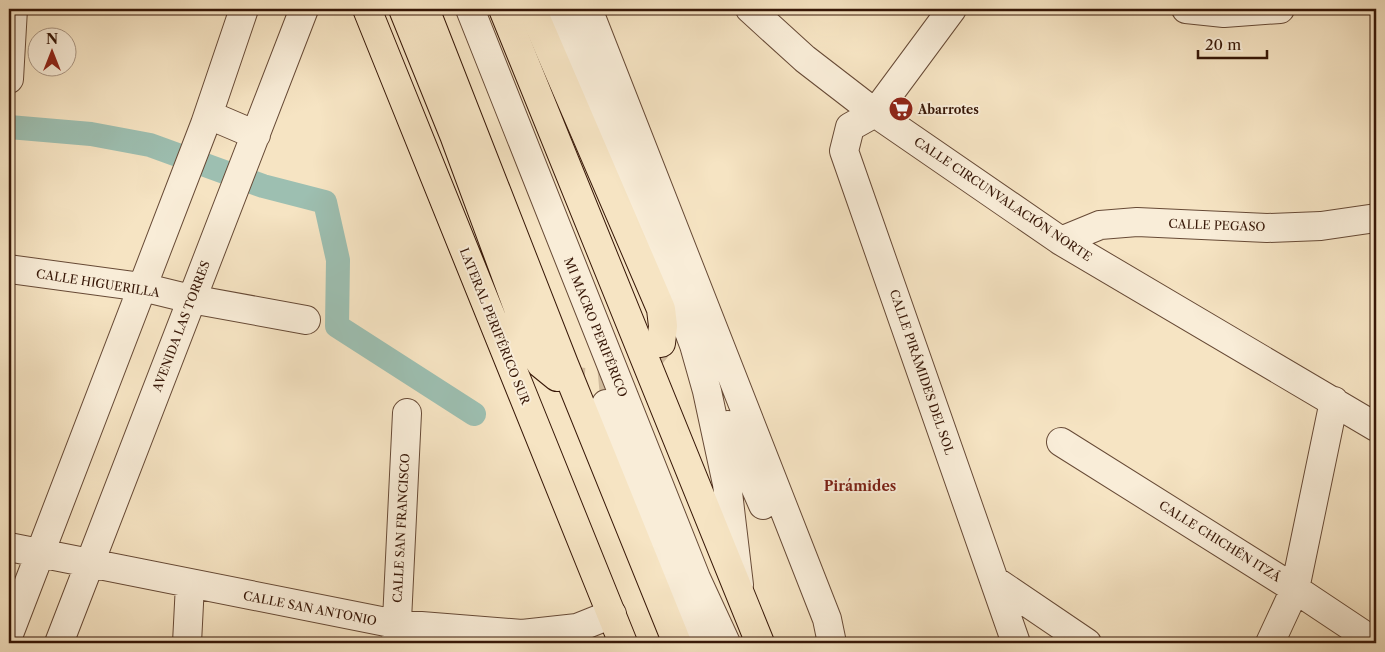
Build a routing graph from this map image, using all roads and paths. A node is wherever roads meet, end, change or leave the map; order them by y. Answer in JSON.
{"nodes":[{"id":1,"x":13,"y":9,"type":"edge"},
{"id":2,"x":244,"y":9,"type":"edge"},
{"id":3,"x":304,"y":9,"type":"edge"},
{"id":4,"x":367,"y":9,"type":"edge"},
{"id":5,"x":403,"y":9,"type":"edge"},
{"id":6,"x":425,"y":9,"type":"edge"},
{"id":7,"x":451,"y":9,"type":"edge"},
{"id":8,"x":470,"y":9,"type":"edge"},
{"id":9,"x":503,"y":9,"type":"edge"},
{"id":10,"x":532,"y":9,"type":"edge"},
{"id":11,"x":560,"y":9,"type":"edge"},
{"id":12,"x":588,"y":9,"type":"edge"},
{"id":13,"x":750,"y":9,"type":"edge"},
{"id":14,"x":952,"y":9,"type":"edge"},
{"id":15,"x":1186,"y":9,"type":"edge"},
{"id":16,"x":1280,"y":9,"type":"edge"},
{"id":17,"x":9,"y":79,"type":"edge"},
{"id":18,"x":874,"y":113,"type":"junction"},
{"id":19,"x":207,"y":120,"type":"junction"},
{"id":20,"x":254,"y":138,"type":"junction"},
{"id":21,"x":1376,"y":218,"type":"edge"},
{"id":22,"x":1061,"y":240,"type":"junction"},
{"id":23,"x":9,"y":269,"type":"edge"},
{"id":24,"x":142,"y":287,"type":"junction"},
{"id":25,"x":191,"y":299,"type":"junction"},
{"id":26,"x":306,"y":320,"type":"dead end"},
{"id":27,"x":661,"y":343,"type":"tunnel mouth"},
{"id":28,"x":694,"y":345,"type":"junction"},
{"id":29,"x":557,"y":377,"type":"tunnel mouth"},
{"id":30,"x":1334,"y":401,"type":"junction"},
{"id":31,"x":407,"y":413,"type":"dead end"},
{"id":32,"x":1376,"y":427,"type":"edge"},
{"id":33,"x":1061,"y":442,"type":"dead end"},
{"id":34,"x":9,"y":547,"type":"edge"},
{"id":35,"x":40,"y":554,"type":"junction"},
{"id":36,"x":89,"y":563,"type":"junction"},
{"id":37,"x":994,"y":580,"type":"junction"},
{"id":38,"x":190,"y":584,"type":"junction"},
{"id":39,"x":1296,"y":589,"type":"junction"},
{"id":40,"x":740,"y":597,"type":"junction"},
{"id":41,"x":612,"y":614,"type":"junction"},
{"id":42,"x":9,"y":634,"type":"edge"},
{"id":43,"x":396,"y":634,"type":"edge"},
{"id":44,"x":59,"y":643,"type":"edge"},
{"id":45,"x":187,"y":643,"type":"edge"},
{"id":46,"x":623,"y":643,"type":"edge"},
{"id":47,"x":677,"y":643,"type":"edge"},
{"id":48,"x":700,"y":643,"type":"edge"},
{"id":49,"x":726,"y":643,"type":"edge"},
{"id":50,"x":760,"y":643,"type":"edge"},
{"id":51,"x":825,"y":643,"type":"edge"},
{"id":52,"x":832,"y":643,"type":"edge"},
{"id":53,"x":1016,"y":643,"type":"edge"},
{"id":54,"x":1087,"y":643,"type":"edge"},
{"id":55,"x":1270,"y":643,"type":"edge"},
{"id":56,"x":1376,"y":643,"type":"edge"}],
"edges":[{"from":1,"to":17,"type":"street"},
{"from":2,"to":19,"type":"street"},
{"from":3,"to":20,"type":"street","name":"AVENIDA LAS TORRES"},
{"from":4,"to":41,"type":"main road","name":"LATERAL PERIFÉRICO SUR"},
{"from":5,"to":29,"type":"main road"},
{"from":6,"to":47,"type":"main road"},
{"from":7,"to":48,"type":"street","name":"MI MACRO PERIFÉRICO"},
{"from":8,"to":49,"type":"street","name":"MI MACRO PERIFÉRICO"},
{"from":9,"to":40,"type":"main road"},
{"from":10,"to":27,"type":"main road"},
{"from":11,"to":28,"type":"street"},
{"from":12,"to":52,"type":"street"},
{"from":13,"to":18,"type":"street","name":"CALLE CIRCUNVALACIÓN NORTE"},
{"from":14,"to":18,"type":"street"},
{"from":15,"to":16,"type":"street"},
{"from":18,"to":22,"type":"street","name":"CALLE CIRCUNVALACIÓN NORTE"},
{"from":18,"to":37,"type":"street","name":"CALLE PIRÁMIDES DEL SOL"},
{"from":19,"to":20,"type":"street"},
{"from":19,"to":24,"type":"street"},
{"from":20,"to":25,"type":"street","name":"AVENIDA LAS TORRES"},
{"from":21,"to":22,"type":"street","name":"CALLE PEGASO"},
{"from":22,"to":30,"type":"street","name":"CALLE CIRCUNVALACIÓN NORTE"},
{"from":23,"to":24,"type":"street","name":"CALLE HIGUERILLA"},
{"from":24,"to":25,"type":"street","name":"CALLE HIGUERILLA"},
{"from":24,"to":35,"type":"street"},
{"from":25,"to":26,"type":"street","name":"CALLE HIGUERILLA"},
{"from":25,"to":36,"type":"street","name":"AVENIDA LAS TORRES"},
{"from":28,"to":40,"type":"street"},
{"from":28,"to":51,"type":"street"},
{"from":30,"to":32,"type":"street","name":"CALLE CIRCUNVALACIÓN NORTE"},
{"from":30,"to":39,"type":"street"},
{"from":31,"to":43,"type":"street","name":"CALLE SAN FRANCISCO"},
{"from":33,"to":39,"type":"street","name":"CALLE CHICHÉN ITZÁ"},
{"from":34,"to":35,"type":"street","name":"CALLE SAN ANTONIO"},
{"from":35,"to":36,"type":"street","name":"CALLE SAN ANTONIO"},
{"from":35,"to":42,"type":"street"},
{"from":36,"to":38,"type":"street","name":"CALLE SAN ANTONIO"},
{"from":36,"to":44,"type":"street","name":"AVENIDA LAS TORRES"},
{"from":37,"to":53,"type":"street","name":"CALLE PIRÁMIDES DEL SOL"},
{"from":37,"to":54,"type":"street"},
{"from":38,"to":43,"type":"street","name":"CALLE SAN ANTONIO"},
{"from":38,"to":45,"type":"street"},
{"from":39,"to":55,"type":"street"},
{"from":39,"to":56,"type":"street","name":"CALLE CHICHÉN ITZÁ"},
{"from":40,"to":50,"type":"main road"},
{"from":41,"to":43,"type":"street","name":"CALLE SAN ANTONIO"},
{"from":41,"to":46,"type":"main road","name":"LATERAL PERIFÉRICO SUR"}]}
